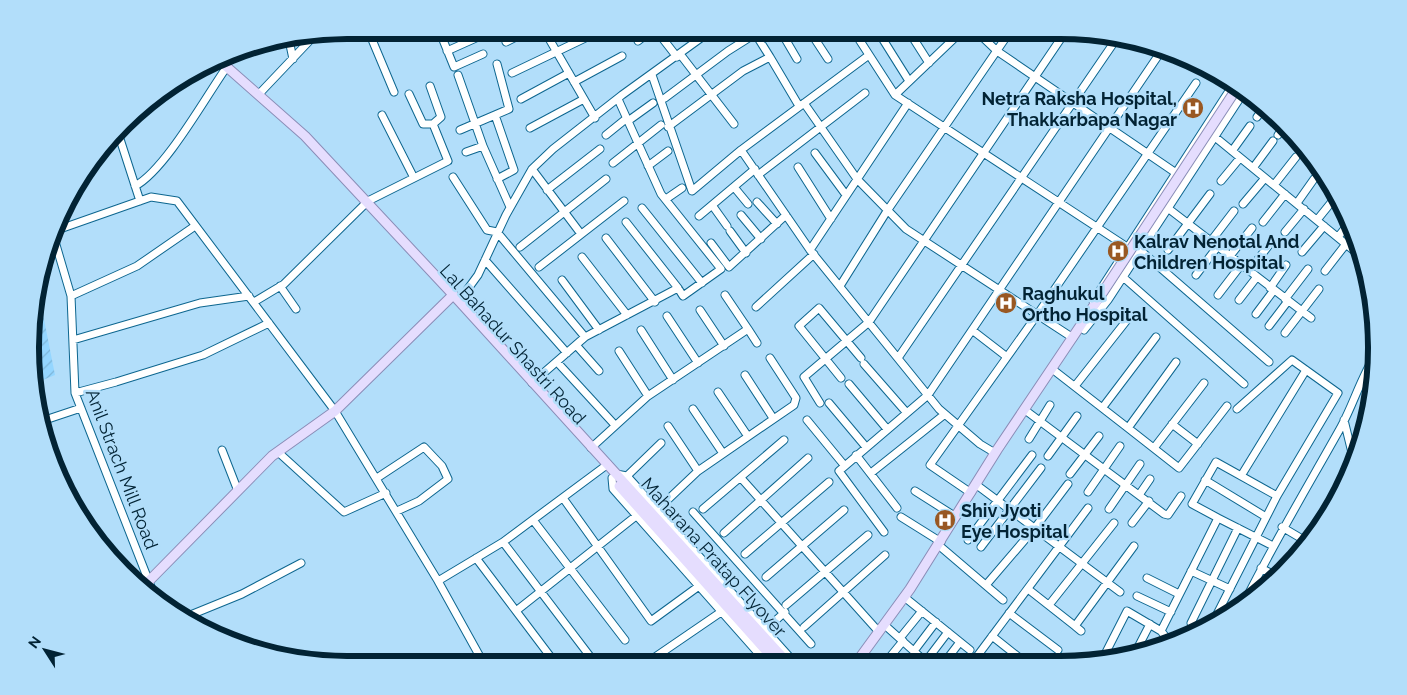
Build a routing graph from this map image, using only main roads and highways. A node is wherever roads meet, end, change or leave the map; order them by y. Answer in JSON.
{"nodes":[{"id":1,"x":224,"y":64,"type":"edge"},
{"id":2,"x":219,"y":67,"type":"edge"},
{"id":3,"x":1233,"y":93,"type":"edge"},
{"id":4,"x":1237,"y":96,"type":"edge"},
{"id":5,"x":364,"y":204,"type":"junction"},
{"id":6,"x":454,"y":298,"type":"junction"},
{"id":7,"x":1102,"y":299,"type":"junction"},
{"id":8,"x":1082,"y":329,"type":"junction"},
{"id":9,"x":997,"y":454,"type":"junction"},
{"id":10,"x":605,"y":466,"type":"junction"},
{"id":11,"x":614,"y":476,"type":"joint"},
{"id":12,"x":627,"y":490,"type":"junction"},
{"id":13,"x":941,"y":545,"type":"junction"},
{"id":14,"x":148,"y":583,"type":"edge"},
{"id":15,"x":771,"y":656,"type":"edge"},
{"id":16,"x":781,"y":656,"type":"edge"},
{"id":17,"x":861,"y":656,"type":"edge"},
{"id":18,"x":867,"y":656,"type":"edge"}],
"edges":[{"from":1,"to":5,"type":"main road"},
{"from":2,"to":5,"type":"main road","name":"Lal Bahadur Shastri Road"},
{"from":3,"to":7,"type":"main road","bridge":true},
{"from":4,"to":7,"type":"main road"},
{"from":5,"to":6,"type":"main road","name":"Lal Bahadur Shastri Road"},
{"from":6,"to":10,"type":"main road","name":"Lal Bahadur Shastri Road"},
{"from":6,"to":10,"type":"main road"},
{"from":6,"to":14,"type":"main road"},
{"from":7,"to":8,"type":"main road"},
{"from":8,"to":9,"type":"main road"},
{"from":8,"to":9,"type":"main road"},
{"from":9,"to":13,"type":"main road"},
{"from":9,"to":13,"type":"main road"},
{"from":10,"to":11,"type":"main road","name":"Lal Bahadur Shastri Road"},
{"from":11,"to":12,"type":"main road","name":"Maharana Pratap Flyover"},
{"from":12,"to":15,"type":"main road","name":"Maharana Pratap Flyover"},
{"from":12,"to":16,"type":"main road","name":"Maharana Pratap Flyover"},
{"from":13,"to":17,"type":"main road"},
{"from":13,"to":18,"type":"main road"}]}
